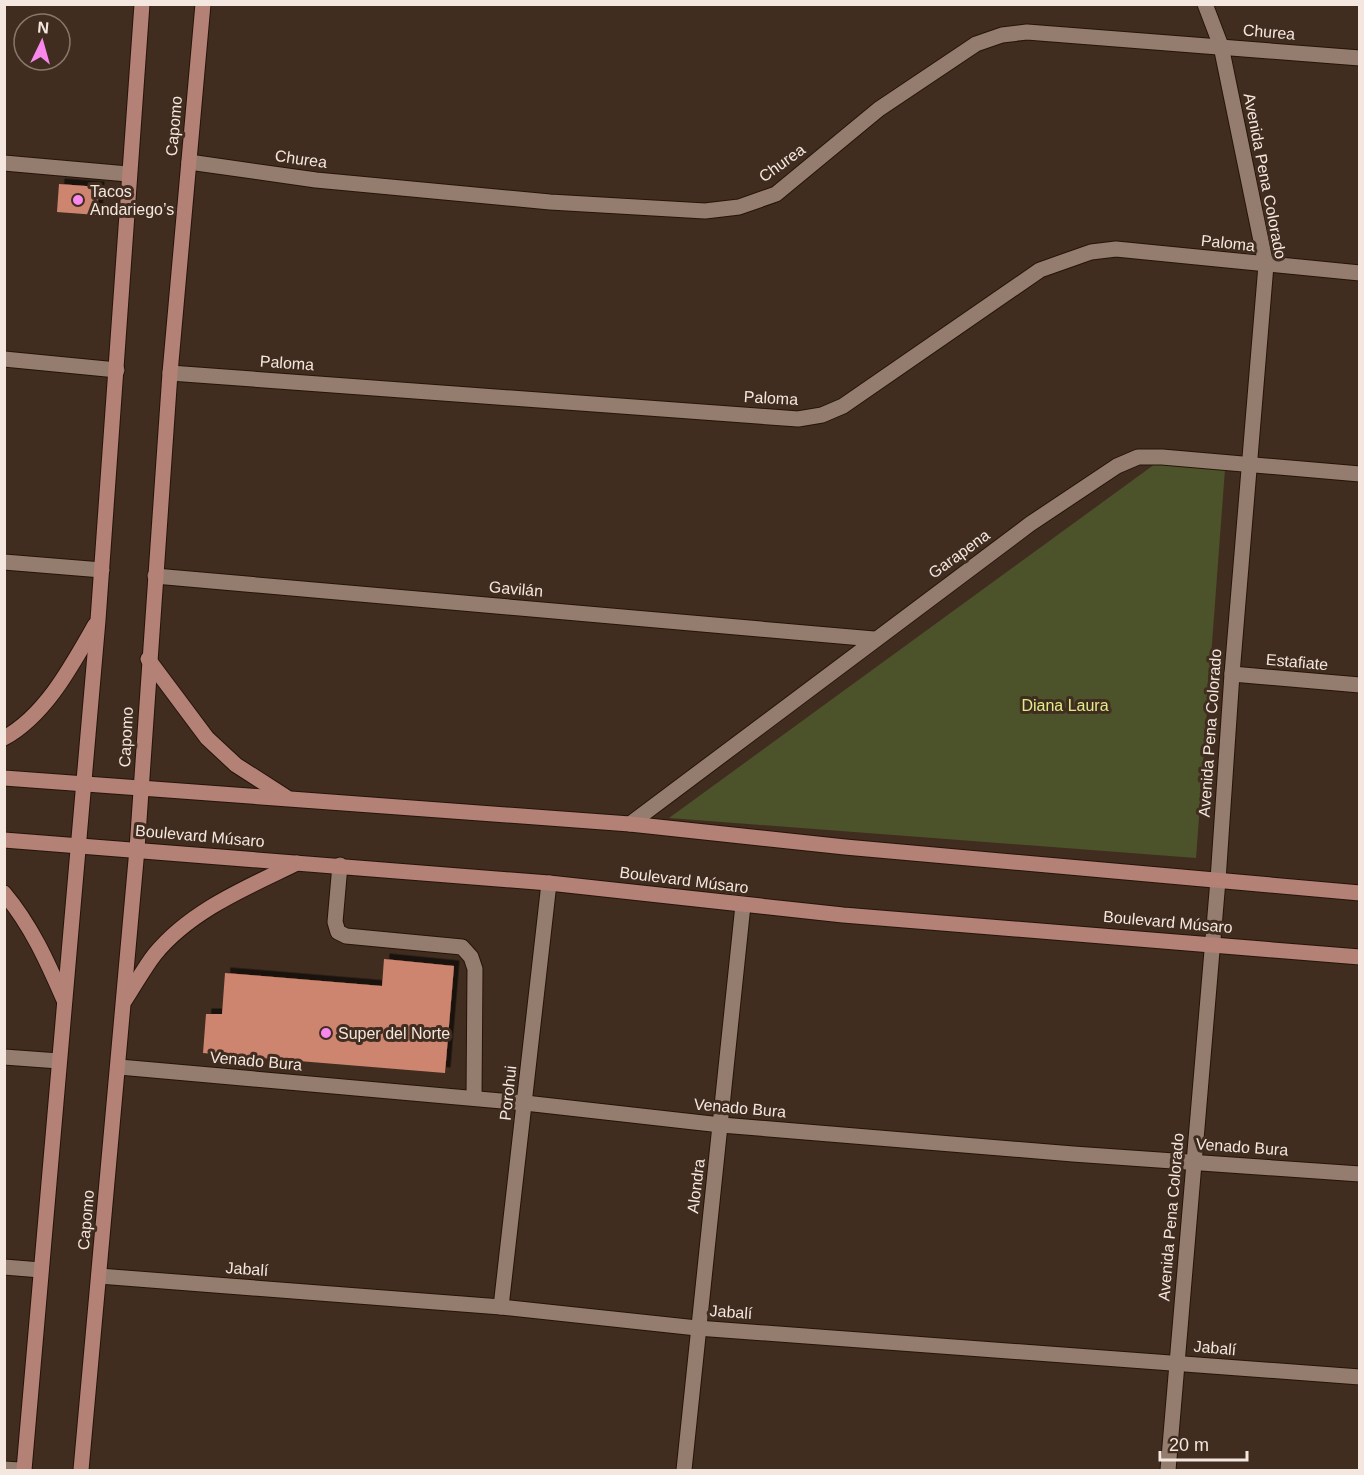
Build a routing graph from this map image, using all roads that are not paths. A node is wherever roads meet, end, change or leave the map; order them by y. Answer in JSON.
{"nodes":[{"id":1,"x":142,"y":4,"type":"edge"},
{"id":2,"x":203,"y":4,"type":"edge"},
{"id":3,"x":1205,"y":4,"type":"edge"},
{"id":4,"x":1221,"y":46,"type":"junction"},
{"id":5,"x":1359,"y":58,"type":"edge"},
{"id":6,"x":189,"y":162,"type":"junction"},
{"id":7,"x":4,"y":163,"type":"edge"},
{"id":8,"x":128,"y":174,"type":"junction"},
{"id":9,"x":1266,"y":265,"type":"junction"},
{"id":10,"x":1359,"y":273,"type":"edge"},
{"id":11,"x":4,"y":359,"type":"edge"},
{"id":12,"x":117,"y":370,"type":"junction"},
{"id":13,"x":170,"y":373,"type":"junction"},
{"id":14,"x":1249,"y":464,"type":"junction"},
{"id":15,"x":1359,"y":474,"type":"edge"},
{"id":16,"x":4,"y":562,"type":"edge"},
{"id":17,"x":102,"y":570,"type":"junction"},
{"id":18,"x":155,"y":576,"type":"junction"},
{"id":19,"x":98,"y":620,"type":"junction"},
{"id":20,"x":874,"y":639,"type":"junction"},
{"id":21,"x":148,"y":659,"type":"junction"},
{"id":22,"x":1232,"y":674,"type":"junction"},
{"id":23,"x":1359,"y":685,"type":"edge"},
{"id":24,"x":4,"y":738,"type":"edge"},
{"id":25,"x":4,"y":778,"type":"edge"},
{"id":26,"x":84,"y":784,"type":"junction"},
{"id":27,"x":141,"y":788,"type":"junction"},
{"id":28,"x":288,"y":799,"type":"junction"},
{"id":29,"x":630,"y":824,"type":"junction"},
{"id":30,"x":4,"y":840,"type":"edge"},
{"id":31,"x":77,"y":846,"type":"junction"},
{"id":32,"x":137,"y":849,"type":"junction"},
{"id":33,"x":298,"y":863,"type":"junction"},
{"id":34,"x":340,"y":865,"type":"junction"},
{"id":35,"x":1218,"y":880,"type":"junction"},
{"id":36,"x":549,"y":883,"type":"junction"},
{"id":37,"x":4,"y":893,"type":"edge"},
{"id":38,"x":1359,"y":893,"type":"edge"},
{"id":39,"x":743,"y":905,"type":"junction"},
{"id":40,"x":1213,"y":944,"type":"junction"},
{"id":41,"x":1359,"y":957,"type":"edge"},
{"id":42,"x":65,"y":1002,"type":"junction"},
{"id":43,"x":123,"y":1002,"type":"junction"},
{"id":44,"x":4,"y":1056,"type":"edge"},
{"id":45,"x":60,"y":1061,"type":"junction"},
{"id":46,"x":119,"y":1067,"type":"junction"},
{"id":47,"x":474,"y":1098,"type":"junction"},
{"id":48,"x":525,"y":1102,"type":"junction"},
{"id":49,"x":721,"y":1125,"type":"junction"},
{"id":50,"x":1193,"y":1161,"type":"junction"},
{"id":51,"x":1359,"y":1174,"type":"edge"},
{"id":52,"x":4,"y":1266,"type":"edge"},
{"id":53,"x":41,"y":1270,"type":"junction"},
{"id":54,"x":99,"y":1276,"type":"junction"},
{"id":55,"x":501,"y":1307,"type":"junction"},
{"id":56,"x":697,"y":1328,"type":"junction"},
{"id":57,"x":1177,"y":1363,"type":"junction"},
{"id":58,"x":1359,"y":1377,"type":"edge"},
{"id":59,"x":4,"y":1469,"type":"edge"},
{"id":60,"x":22,"y":1470,"type":"edge"},
{"id":61,"x":81,"y":1470,"type":"edge"},
{"id":62,"x":684,"y":1470,"type":"edge"},
{"id":63,"x":1168,"y":1470,"type":"edge"}],
"edges":[{"from":1,"to":8,"type":"street"},
{"from":2,"to":6,"type":"street","name":"Capomo"},
{"from":3,"to":4,"type":"street","name":"Avenida Pena Colorado"},
{"from":4,"to":5,"type":"street","name":"Churea"},
{"from":4,"to":6,"type":"street","name":"Churea"},
{"from":4,"to":9,"type":"street","name":"Avenida Pena Colorado"},
{"from":6,"to":13,"type":"street","name":"Capomo"},
{"from":7,"to":8,"type":"street"},
{"from":8,"to":12,"type":"street"},
{"from":9,"to":10,"type":"street","name":"Paloma"},
{"from":9,"to":13,"type":"street","name":"Paloma"},
{"from":9,"to":14,"type":"street","name":"Avenida Pena Colorado"},
{"from":11,"to":12,"type":"street"},
{"from":12,"to":17,"type":"street"},
{"from":13,"to":18,"type":"street","name":"Capomo"},
{"from":14,"to":15,"type":"street","name":"Garapena"},
{"from":14,"to":20,"type":"street","name":"Garapena"},
{"from":14,"to":22,"type":"street","name":"Avenida Pena Colorado"},
{"from":16,"to":17,"type":"street"},
{"from":17,"to":19,"type":"street"},
{"from":18,"to":20,"type":"street","name":"Gavilán"},
{"from":18,"to":21,"type":"street","name":"Capomo"},
{"from":19,"to":24,"type":"street"},
{"from":19,"to":26,"type":"street"},
{"from":20,"to":29,"type":"street","name":"Garapena"},
{"from":21,"to":27,"type":"street","name":"Capomo"},
{"from":21,"to":28,"type":"street"},
{"from":22,"to":23,"type":"street","name":"Estafiate"},
{"from":22,"to":35,"type":"street","name":"Avenida Pena Colorado"},
{"from":25,"to":26,"type":"street"},
{"from":26,"to":27,"type":"street"},
{"from":26,"to":31,"type":"street"},
{"from":27,"to":28,"type":"street"},
{"from":27,"to":32,"type":"street","name":"Capomo"},
{"from":28,"to":29,"type":"street"},
{"from":29,"to":35,"type":"street"},
{"from":30,"to":31,"type":"street","name":"Boulevard Músaro"},
{"from":31,"to":32,"type":"street","name":"Boulevard Músaro"},
{"from":31,"to":42,"type":"street"},
{"from":32,"to":33,"type":"street","name":"Boulevard Músaro"},
{"from":32,"to":43,"type":"street","name":"Capomo"},
{"from":33,"to":34,"type":"street","name":"Boulevard Músaro"},
{"from":33,"to":43,"type":"street"},
{"from":34,"to":36,"type":"street","name":"Boulevard Músaro"},
{"from":34,"to":47,"type":"street"},
{"from":35,"to":38,"type":"street"},
{"from":35,"to":40,"type":"street","name":"Avenida Pena Colorado"},
{"from":36,"to":39,"type":"street","name":"Boulevard Músaro"},
{"from":36,"to":48,"type":"street","name":"Porohui"},
{"from":37,"to":42,"type":"street"},
{"from":39,"to":40,"type":"street","name":"Boulevard Músaro"},
{"from":39,"to":49,"type":"street","name":"Alondra"},
{"from":40,"to":41,"type":"street","name":"Boulevard Músaro"},
{"from":40,"to":50,"type":"street","name":"Avenida Pena Colorado"},
{"from":42,"to":45,"type":"street"},
{"from":43,"to":46,"type":"street","name":"Capomo"},
{"from":44,"to":45,"type":"street"},
{"from":45,"to":53,"type":"street"},
{"from":46,"to":47,"type":"street","name":"Venado Bura"},
{"from":46,"to":54,"type":"street","name":"Capomo"},
{"from":47,"to":48,"type":"street","name":"Venado Bura"},
{"from":48,"to":49,"type":"street","name":"Venado Bura"},
{"from":48,"to":55,"type":"street","name":"Porohui"},
{"from":49,"to":50,"type":"street","name":"Venado Bura"},
{"from":49,"to":56,"type":"street","name":"Alondra"},
{"from":50,"to":51,"type":"street","name":"Venado Bura"},
{"from":50,"to":57,"type":"street","name":"Avenida Pena Colorado"},
{"from":52,"to":53,"type":"street"},
{"from":53,"to":60,"type":"street"},
{"from":54,"to":55,"type":"street","name":"Jabalí"},
{"from":54,"to":61,"type":"street","name":"Capomo"},
{"from":55,"to":56,"type":"street","name":"Jabalí"},
{"from":56,"to":57,"type":"street","name":"Jabalí"},
{"from":56,"to":62,"type":"street","name":"Alondra"},
{"from":57,"to":58,"type":"street","name":"Jabalí"},
{"from":57,"to":63,"type":"street","name":"Avenida Pena Colorado"},
{"from":59,"to":60,"type":"street"}]}
